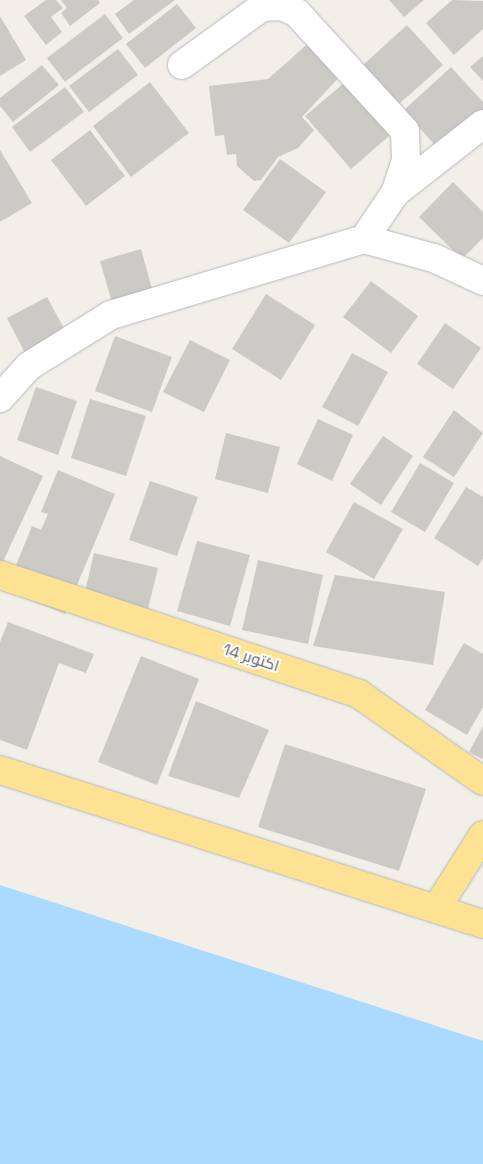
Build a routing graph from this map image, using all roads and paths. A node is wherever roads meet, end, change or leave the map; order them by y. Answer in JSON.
{"nodes":[{"id":1,"x":182,"y":65,"type":"dead end"},
{"id":2,"x":483,"y":124,"type":"edge"},
{"id":3,"x":395,"y":193,"type":"junction"},
{"id":4,"x":364,"y":239,"type":"junction"},
{"id":5,"x":483,"y":281,"type":"edge"},
{"id":6,"x":0,"y":398,"type":"edge"},
{"id":7,"x":0,"y":575,"type":"edge"},
{"id":8,"x":0,"y":770,"type":"edge"},
{"id":9,"x":483,"y":781,"type":"edge"},
{"id":10,"x":483,"y":836,"type":"edge"},
{"id":11,"x":438,"y":906,"type":"junction"},
{"id":12,"x":483,"y":924,"type":"edge"}],
"edges":[{"from":1,"to":3,"type":"street"},
{"from":2,"to":3,"type":"street"},
{"from":3,"to":4,"type":"street"},
{"from":4,"to":5,"type":"street"},
{"from":4,"to":6,"type":"street"},
{"from":7,"to":9,"type":"highway","name":"14 اكتوبر"},
{"from":8,"to":11,"type":"highway"},
{"from":10,"to":11,"type":"highway"},
{"from":11,"to":12,"type":"highway"}]}
